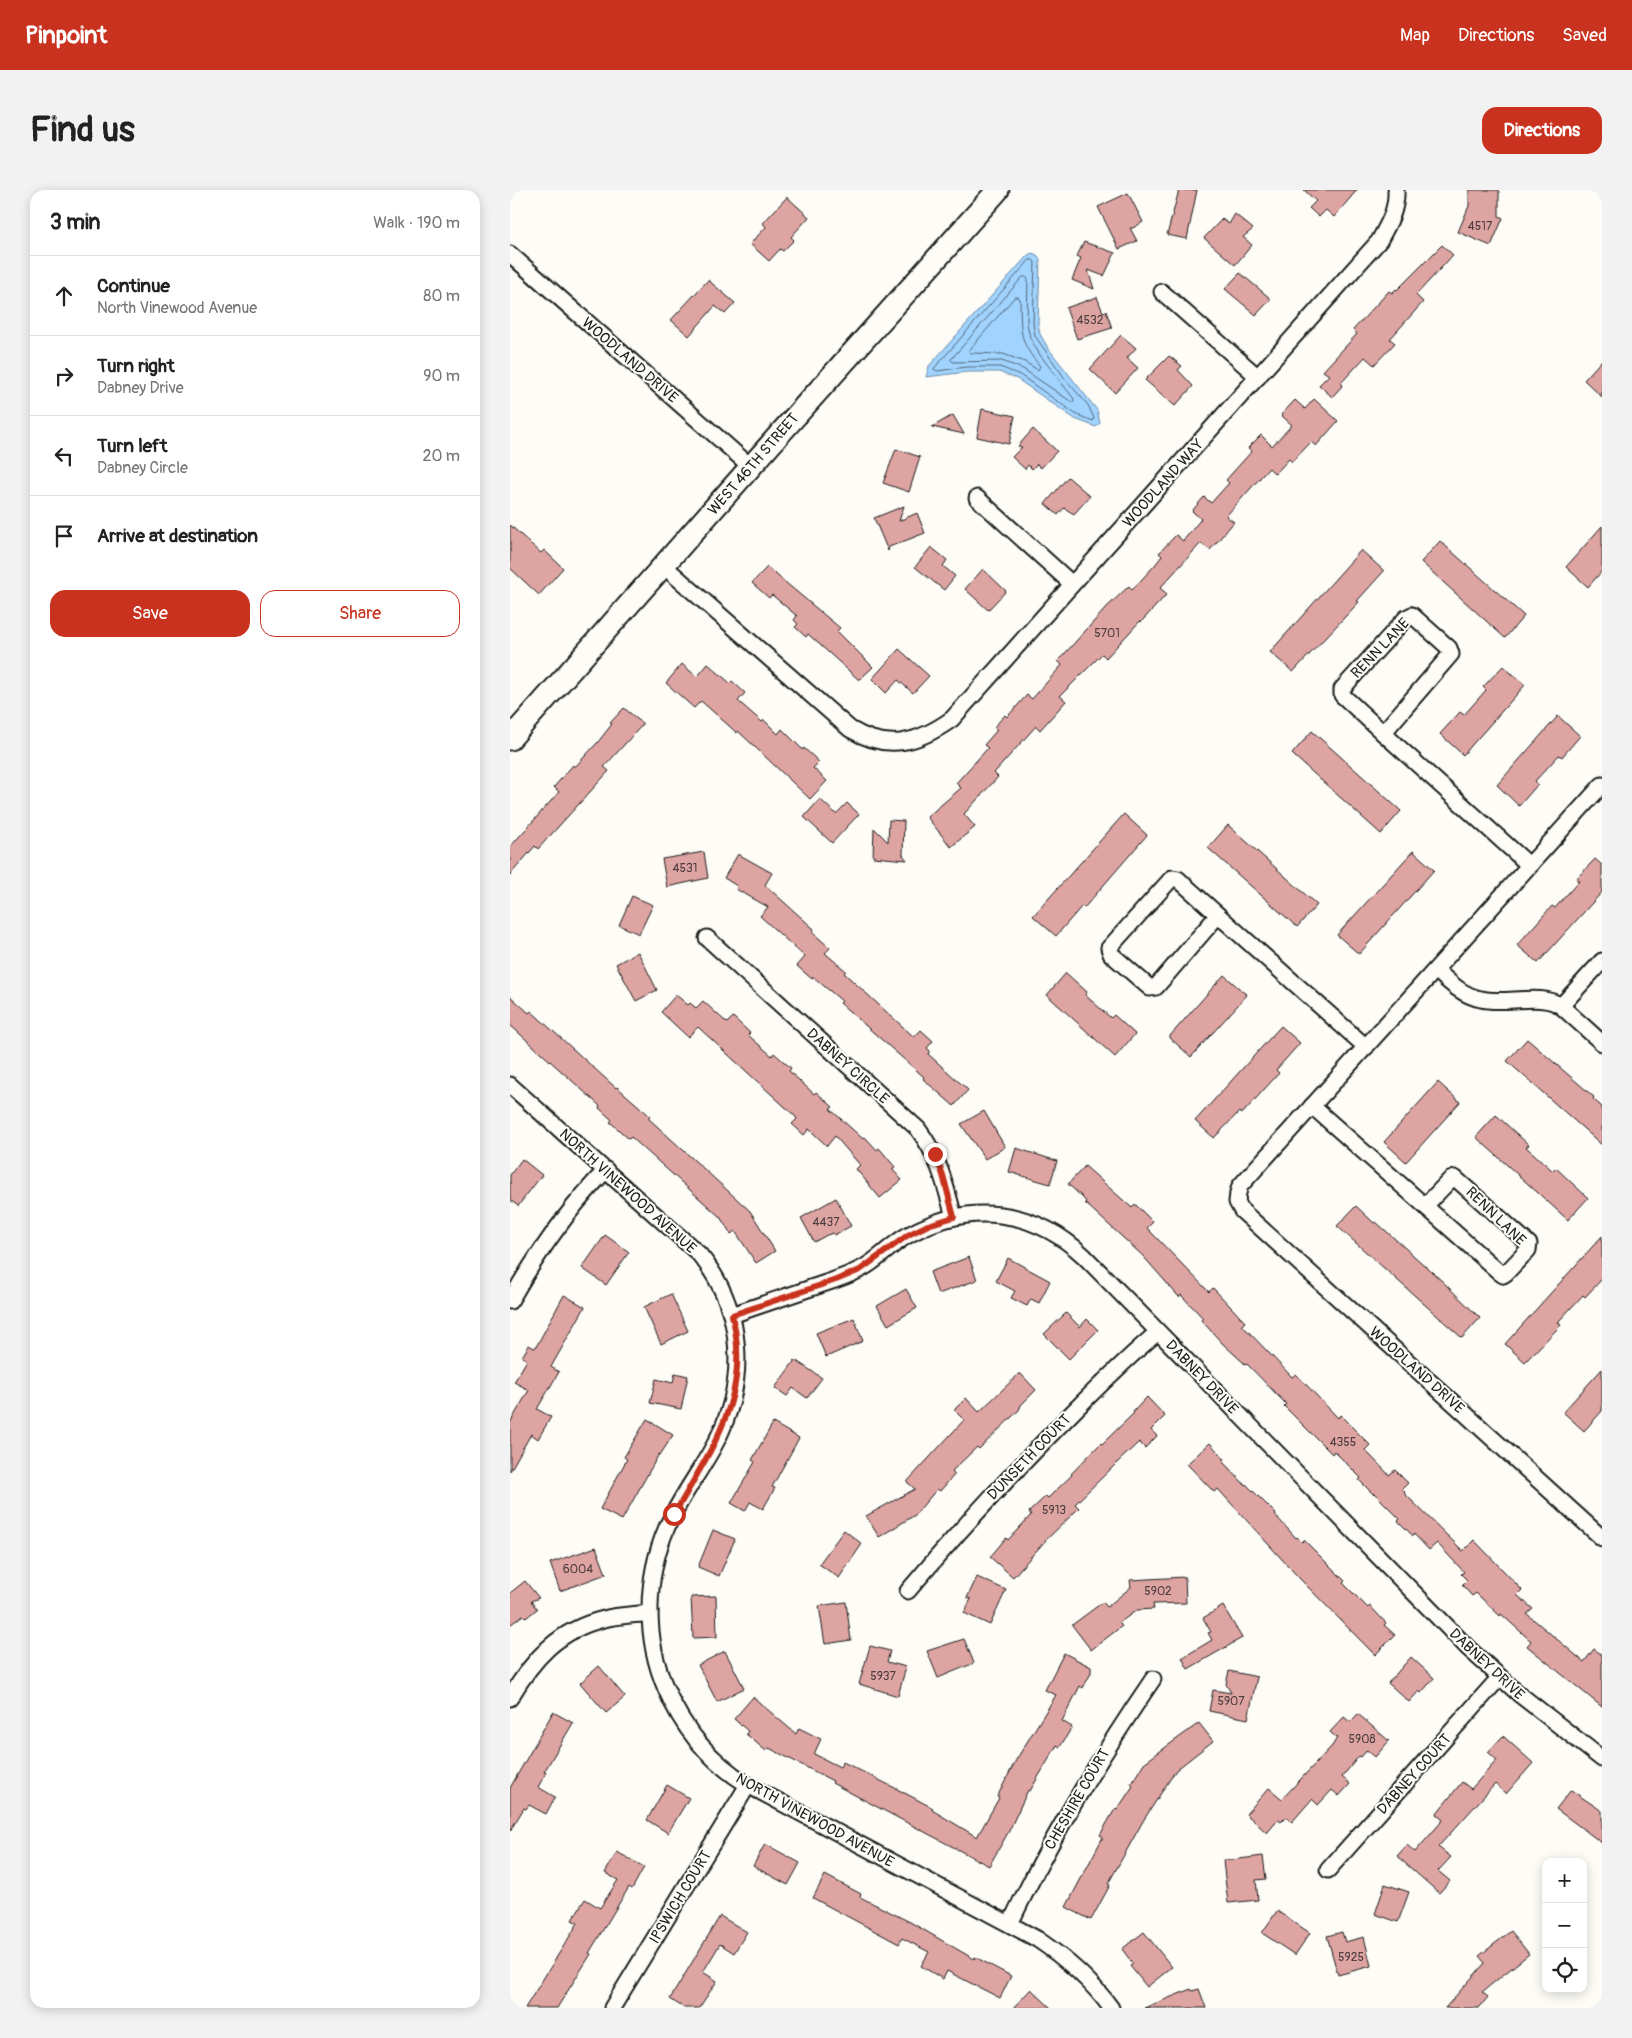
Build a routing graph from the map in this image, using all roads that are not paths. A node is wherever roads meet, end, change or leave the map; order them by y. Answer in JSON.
{"nodes":[{"id":1,"x":998,"y":190,"type":"edge"},
{"id":2,"x":1396,"y":190,"type":"edge"},
{"id":3,"x":510,"y":254,"type":"edge"},
{"id":4,"x":1162,"y":292,"type":"dead end"},
{"id":5,"x":1258,"y":377,"type":"junction"},
{"id":6,"x":750,"y":466,"type":"junction"},
{"id":7,"x":977,"y":498,"type":"dead end"},
{"id":8,"x":664,"y":566,"type":"junction"},
{"id":9,"x":1072,"y":584,"type":"junction"},
{"id":10,"x":1383,"y":733,"type":"junction"},
{"id":11,"x":510,"y":739,"type":"edge"},
{"id":12,"x":1602,"y":785,"type":"edge"},
{"id":13,"x":1530,"y":866,"type":"junction"},
{"id":14,"x":1218,"y":915,"type":"junction"},
{"id":15,"x":707,"y":938,"type":"dead end"},
{"id":16,"x":1602,"y":961,"type":"edge"},
{"id":17,"x":1436,"y":970,"type":"junction"},
{"id":18,"x":1561,"y":1006,"type":"junction"},
{"id":19,"x":1602,"y":1043,"type":"edge"},
{"id":20,"x":1366,"y":1047,"type":"junction"},
{"id":21,"x":510,"y":1085,"type":"edge"},
{"id":22,"x":1312,"y":1106,"type":"junction"},
{"id":23,"x":606,"y":1170,"type":"junction"},
{"id":24,"x":1425,"y":1206,"type":"junction"},
{"id":25,"x":954,"y":1217,"type":"junction"},
{"id":26,"x":510,"y":1301,"type":"edge"},
{"id":27,"x":732,"y":1315,"type":"junction"},
{"id":28,"x":1158,"y":1332,"type":"junction"},
{"id":29,"x":1602,"y":1538,"type":"edge"},
{"id":30,"x":908,"y":1591,"type":"dead end"},
{"id":31,"x":650,"y":1613,"type":"junction"},
{"id":32,"x":1500,"y":1677,"type":"junction"},
{"id":33,"x":1153,"y":1679,"type":"dead end"},
{"id":34,"x":510,"y":1698,"type":"edge"},
{"id":35,"x":1602,"y":1759,"type":"edge"},
{"id":36,"x":748,"y":1785,"type":"junction"},
{"id":37,"x":1328,"y":1870,"type":"dead end"},
{"id":38,"x":1010,"y":1924,"type":"junction"},
{"id":39,"x":612,"y":2008,"type":"edge"},
{"id":40,"x":1111,"y":2008,"type":"edge"}],
"edges":[{"from":1,"to":6,"type":"street","name":"WEST 46TH STREET"},
{"from":2,"to":5,"type":"street","name":"WOODLAND WAY"},
{"from":3,"to":6,"type":"street","name":"WOODLAND DRIVE"},
{"from":4,"to":5,"type":"street"},
{"from":5,"to":9,"type":"street","name":"WOODLAND WAY"},
{"from":6,"to":8,"type":"street","name":"WEST 46TH STREET"},
{"from":7,"to":9,"type":"street"},
{"from":8,"to":9,"type":"street","name":"WOODLAND WAY"},
{"from":8,"to":11,"type":"street","name":"WEST 46TH STREET"},
{"from":10,"to":10,"type":"street","name":"RENN LANE"},
{"from":10,"to":13,"type":"street","name":"RENN LANE"},
{"from":12,"to":13,"type":"street"},
{"from":13,"to":17,"type":"street"},
{"from":14,"to":14,"type":"street"},
{"from":14,"to":20,"type":"street"},
{"from":15,"to":25,"type":"street","name":"DABNEY CIRCLE"},
{"from":16,"to":18,"type":"street"},
{"from":17,"to":18,"type":"street"},
{"from":17,"to":20,"type":"street"},
{"from":18,"to":19,"type":"street"},
{"from":20,"to":22,"type":"street"},
{"from":21,"to":23,"type":"street","name":"NORTH VINEWOOD AVENUE"},
{"from":22,"to":24,"type":"street","name":"RENN LANE"},
{"from":22,"to":29,"type":"street","name":"WOODLAND DRIVE"},
{"from":23,"to":26,"type":"street"},
{"from":23,"to":27,"type":"street","name":"NORTH VINEWOOD AVENUE"},
{"from":24,"to":24,"type":"street","name":"RENN LANE"},
{"from":25,"to":27,"type":"street","name":"DABNEY DRIVE"},
{"from":25,"to":28,"type":"street","name":"DABNEY DRIVE"},
{"from":27,"to":31,"type":"street","name":"NORTH VINEWOOD AVENUE"},
{"from":28,"to":30,"type":"street","name":"DUNSETH COURT"},
{"from":28,"to":32,"type":"street","name":"DABNEY DRIVE"},
{"from":31,"to":34,"type":"street"},
{"from":31,"to":36,"type":"street","name":"NORTH VINEWOOD AVENUE"},
{"from":32,"to":35,"type":"street","name":"DABNEY DRIVE"},
{"from":32,"to":37,"type":"street","name":"DABNEY COURT"},
{"from":33,"to":38,"type":"street","name":"CHESHIRE COURT"},
{"from":36,"to":38,"type":"street","name":"NORTH VINEWOOD AVENUE"},
{"from":36,"to":39,"type":"street","name":"IPSWICH COURT"},
{"from":38,"to":40,"type":"street","name":"NORTH VINEWOOD AVENUE"}]}
